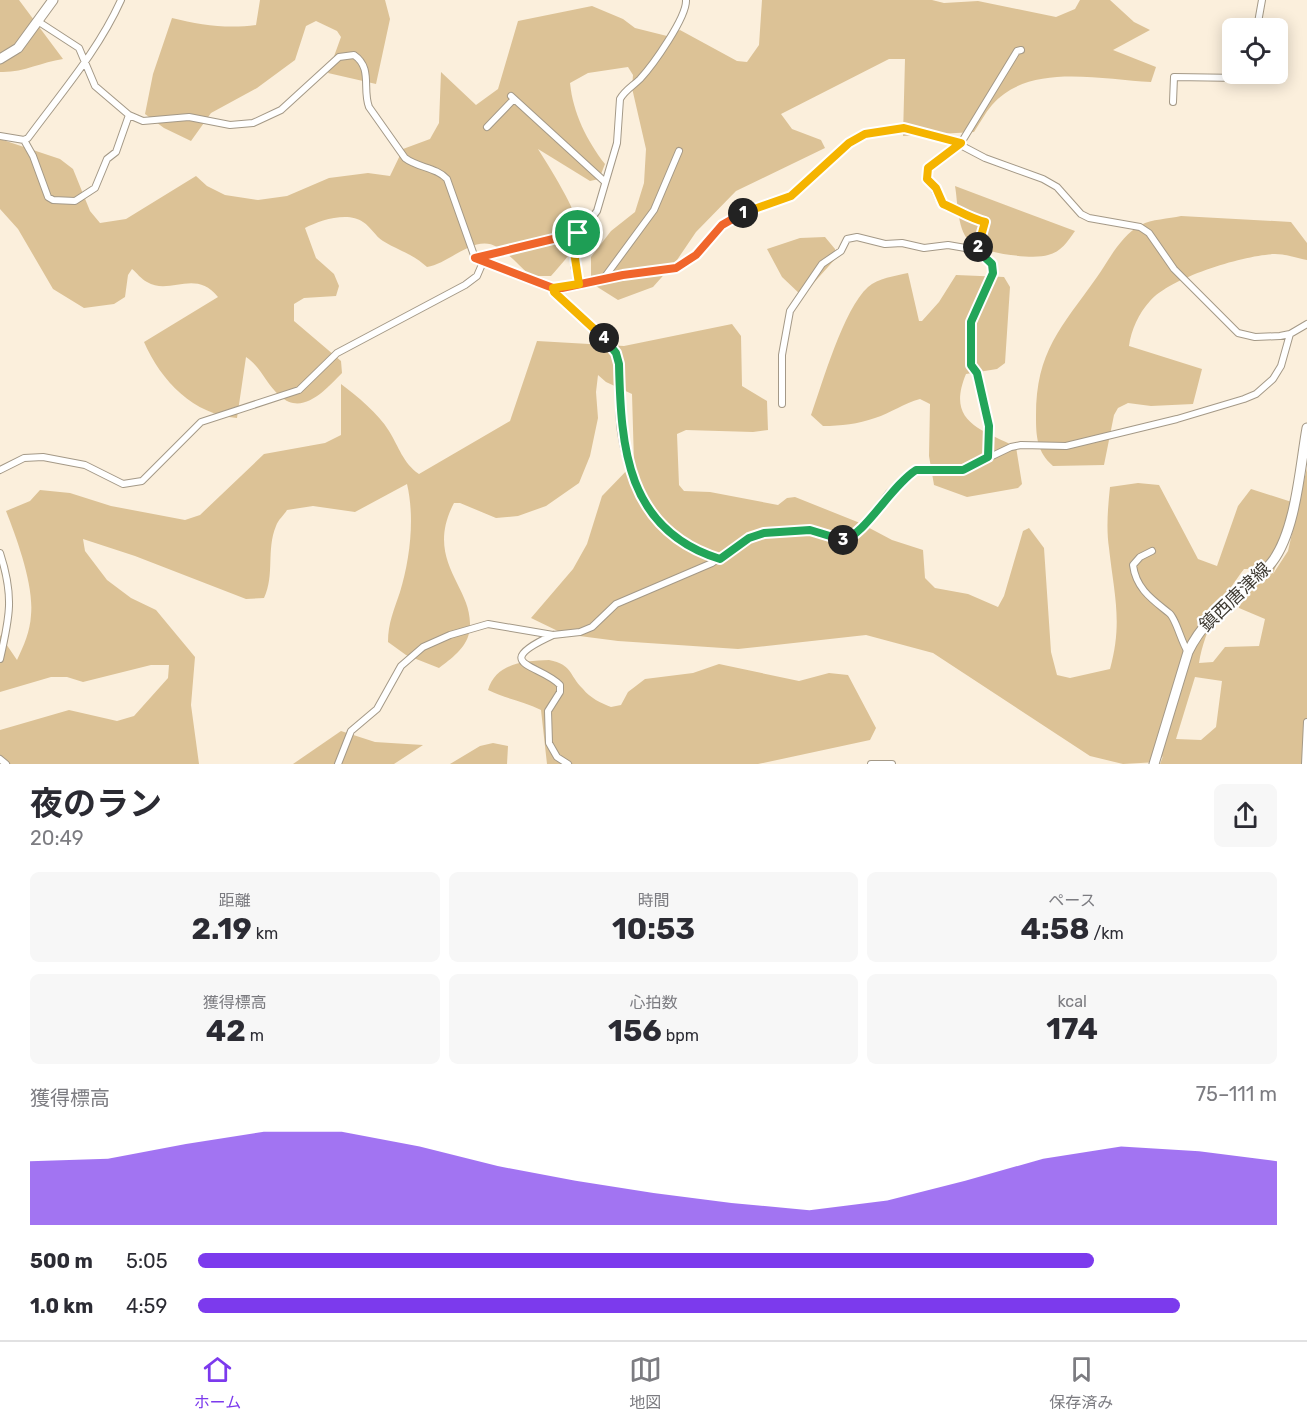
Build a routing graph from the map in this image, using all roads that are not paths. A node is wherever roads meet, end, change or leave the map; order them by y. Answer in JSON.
{"nodes":[{"id":1,"x":53,"y":0,"type":"edge"},
{"id":2,"x":121,"y":0,"type":"edge"},
{"id":3,"x":686,"y":0,"type":"edge"},
{"id":4,"x":1262,"y":0,"type":"edge"},
{"id":5,"x":1259,"y":18,"type":"edge"},
{"id":6,"x":39,"y":22,"type":"junction"},
{"id":7,"x":1021,"y":50,"type":"dead end"},
{"id":8,"x":0,"y":59,"type":"edge"},
{"id":9,"x":86,"y":60,"type":"junction"},
{"id":10,"x":1222,"y":78,"type":"edge"},
{"id":11,"x":1173,"y":102,"type":"dead end"},
{"id":12,"x":129,"y":115,"type":"junction"},
{"id":13,"x":487,"y":127,"type":"dead end"},
{"id":14,"x":0,"y":136,"type":"edge"},
{"id":15,"x":24,"y":140,"type":"junction"},
{"id":16,"x":961,"y":143,"type":"junction"},
{"id":17,"x":679,"y":151,"type":"dead end"},
{"id":18,"x":604,"y":181,"type":"junction"},
{"id":19,"x":578,"y":233,"type":"junction"},
{"id":20,"x":977,"y":250,"type":"junction"},
{"id":21,"x":475,"y":258,"type":"junction"},
{"id":22,"x":483,"y":262,"type":"junction"},
{"id":23,"x":603,"y":279,"type":"junction"},
{"id":24,"x":579,"y":284,"type":"junction"},
{"id":25,"x":553,"y":288,"type":"junction"},
{"id":26,"x":1307,"y":324,"type":"edge"},
{"id":27,"x":1290,"y":334,"type":"junction"},
{"id":28,"x":782,"y":404,"type":"dead end"},
{"id":29,"x":1307,"y":428,"type":"edge"},
{"id":30,"x":988,"y":457,"type":"junction"},
{"id":31,"x":0,"y":470,"type":"edge"},
{"id":32,"x":1152,"y":551,"type":"dead end"},
{"id":33,"x":0,"y":553,"type":"edge"},
{"id":34,"x":720,"y":559,"type":"junction"},
{"id":35,"x":553,"y":635,"type":"junction"},
{"id":36,"x":1188,"y":652,"type":"junction"},
{"id":37,"x":0,"y":659,"type":"edge"},
{"id":38,"x":1307,"y":722,"type":"edge"},
{"id":39,"x":0,"y":759,"type":"edge"},
{"id":40,"x":6,"y":764,"type":"edge"},
{"id":41,"x":338,"y":764,"type":"edge"},
{"id":42,"x":568,"y":764,"type":"edge"},
{"id":43,"x":871,"y":764,"type":"edge"},
{"id":44,"x":892,"y":764,"type":"edge"},
{"id":45,"x":1154,"y":764,"type":"edge"},
{"id":46,"x":1305,"y":764,"type":"edge"}],
"edges":[{"from":1,"to":6,"type":"main road"},
{"from":2,"to":9,"type":"street"},
{"from":3,"to":18,"type":"street"},
{"from":4,"to":5,"type":"street"},
{"from":6,"to":8,"type":"main road"},
{"from":6,"to":9,"type":"street"},
{"from":7,"to":16,"type":"street"},
{"from":9,"to":12,"type":"street"},
{"from":9,"to":15,"type":"street"},
{"from":10,"to":11,"type":"street"},
{"from":12,"to":15,"type":"street"},
{"from":12,"to":21,"type":"street"},
{"from":13,"to":18,"type":"street"},
{"from":14,"to":15,"type":"street"},
{"from":16,"to":20,"type":"street"},
{"from":16,"to":23,"type":"street"},
{"from":16,"to":27,"type":"street"},
{"from":17,"to":23,"type":"street"},
{"from":18,"to":19,"type":"street"},
{"from":19,"to":21,"type":"street"},
{"from":19,"to":24,"type":"street"},
{"from":20,"to":28,"type":"street"},
{"from":20,"to":30,"type":"street"},
{"from":21,"to":22,"type":"street"},
{"from":22,"to":25,"type":"street"},
{"from":22,"to":31,"type":"street"},
{"from":23,"to":24,"type":"street"},
{"from":24,"to":25,"type":"street"},
{"from":25,"to":34,"type":"street"},
{"from":26,"to":27,"type":"street"},
{"from":27,"to":30,"type":"street"},
{"from":29,"to":36,"type":"main road","name":"鎮西唐津線"},
{"from":30,"to":34,"type":"street"},
{"from":32,"to":36,"type":"street"},
{"from":33,"to":37,"type":"street"},
{"from":34,"to":35,"type":"street"},
{"from":35,"to":41,"type":"street"},
{"from":35,"to":42,"type":"street"},
{"from":36,"to":45,"type":"main road","name":"鎮西唐津線"},
{"from":38,"to":46,"type":"street"},
{"from":39,"to":40,"type":"street"},
{"from":43,"to":44,"type":"street"}]}
